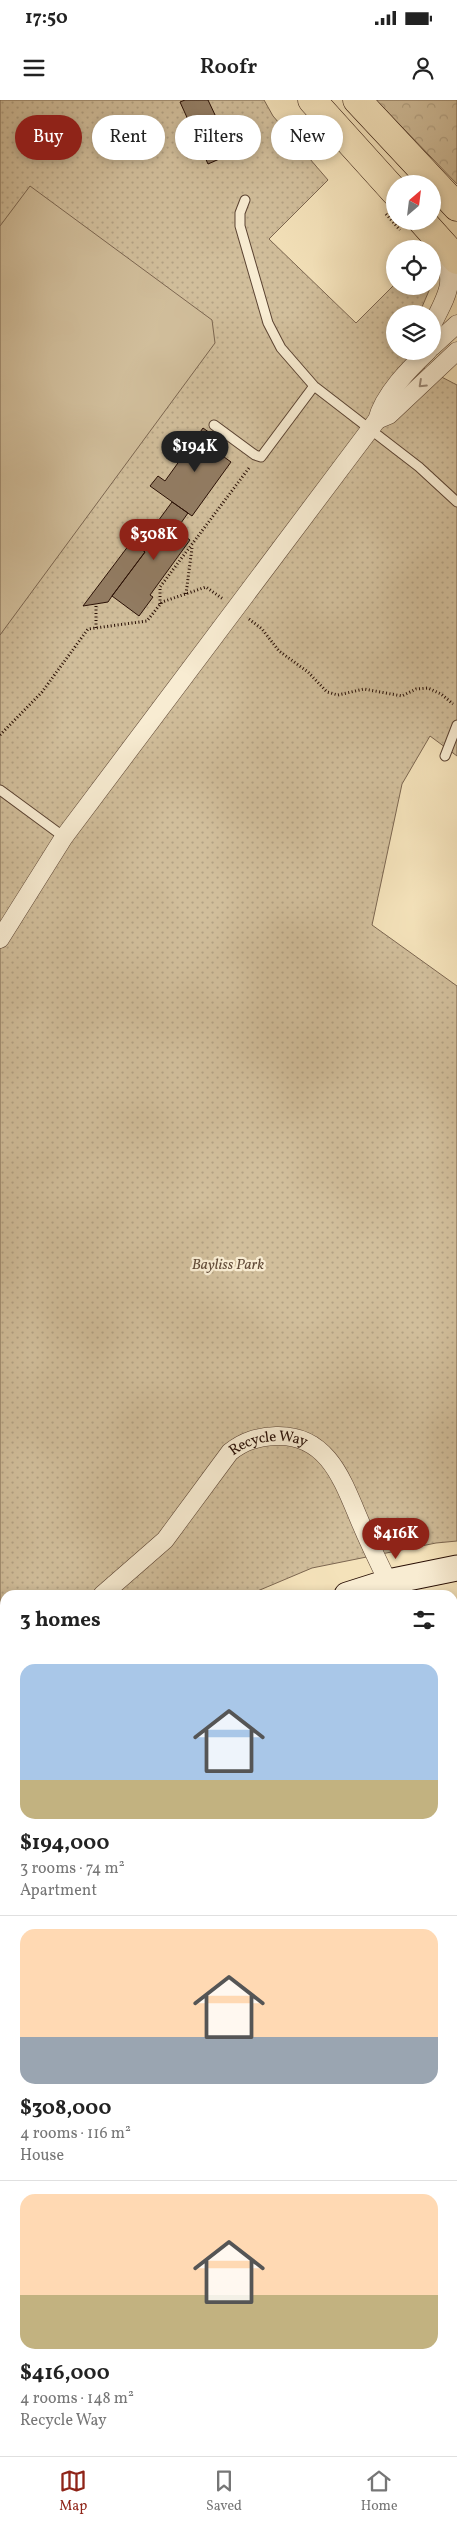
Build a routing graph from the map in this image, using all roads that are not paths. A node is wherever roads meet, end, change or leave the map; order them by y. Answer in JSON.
{"nodes":[{"id":1,"x":312,"y":100,"type":"edge"},
{"id":2,"x":357,"y":100,"type":"edge"},
{"id":3,"x":386,"y":182,"type":"edge"},
{"id":4,"x":245,"y":200,"type":"dead end"},
{"id":5,"x":457,"y":207,"type":"edge"},
{"id":6,"x":430,"y":230,"type":"edge"},
{"id":7,"x":457,"y":260,"type":"edge"},
{"id":8,"x":441,"y":305,"type":"edge"},
{"id":9,"x":457,"y":324,"type":"edge"},
{"id":10,"x":441,"y":339,"type":"edge"},
{"id":11,"x":457,"y":351,"type":"edge"},
{"id":12,"x":416,"y":360,"type":"edge"},
{"id":13,"x":450,"y":363,"type":"edge"},
{"id":14,"x":314,"y":386,"type":"junction"},
{"id":15,"x":214,"y":425,"type":"dead end"},
{"id":16,"x":373,"y":425,"type":"junction"},
{"id":17,"x":457,"y":502,"type":"edge"},
{"id":18,"x":457,"y":725,"type":"edge"},
{"id":19,"x":445,"y":756,"type":"dead end"},
{"id":20,"x":0,"y":790,"type":"edge"},
{"id":21,"x":64,"y":837,"type":"junction"},
{"id":22,"x":0,"y":939,"type":"edge"},
{"id":23,"x":457,"y":1568,"type":"edge"},
{"id":24,"x":388,"y":1582,"type":"junction"},
{"id":25,"x":108,"y":1590,"type":"edge"},
{"id":26,"x":363,"y":1590,"type":"edge"}],
"edges":[{"from":1,"to":3,"type":"main road"},
{"from":2,"to":5,"type":"main road"},
{"from":4,"to":14,"type":"lane"},
{"from":6,"to":7,"type":"main road"},
{"from":6,"to":8,"type":"street"},
{"from":9,"to":10,"type":"street"},
{"from":11,"to":13,"type":"street"},
{"from":12,"to":16,"type":"street"},
{"from":13,"to":16,"type":"street","one_way":true},
{"from":14,"to":15,"type":"lane"},
{"from":14,"to":16,"type":"lane"},
{"from":16,"to":17,"type":"lane"},
{"from":16,"to":21,"type":"street"},
{"from":18,"to":19,"type":"lane"},
{"from":20,"to":21,"type":"lane"},
{"from":21,"to":22,"type":"street"},
{"from":23,"to":24,"type":"street"},
{"from":24,"to":25,"type":"street","name":"Recycle Way"},
{"from":24,"to":26,"type":"street"}]}
